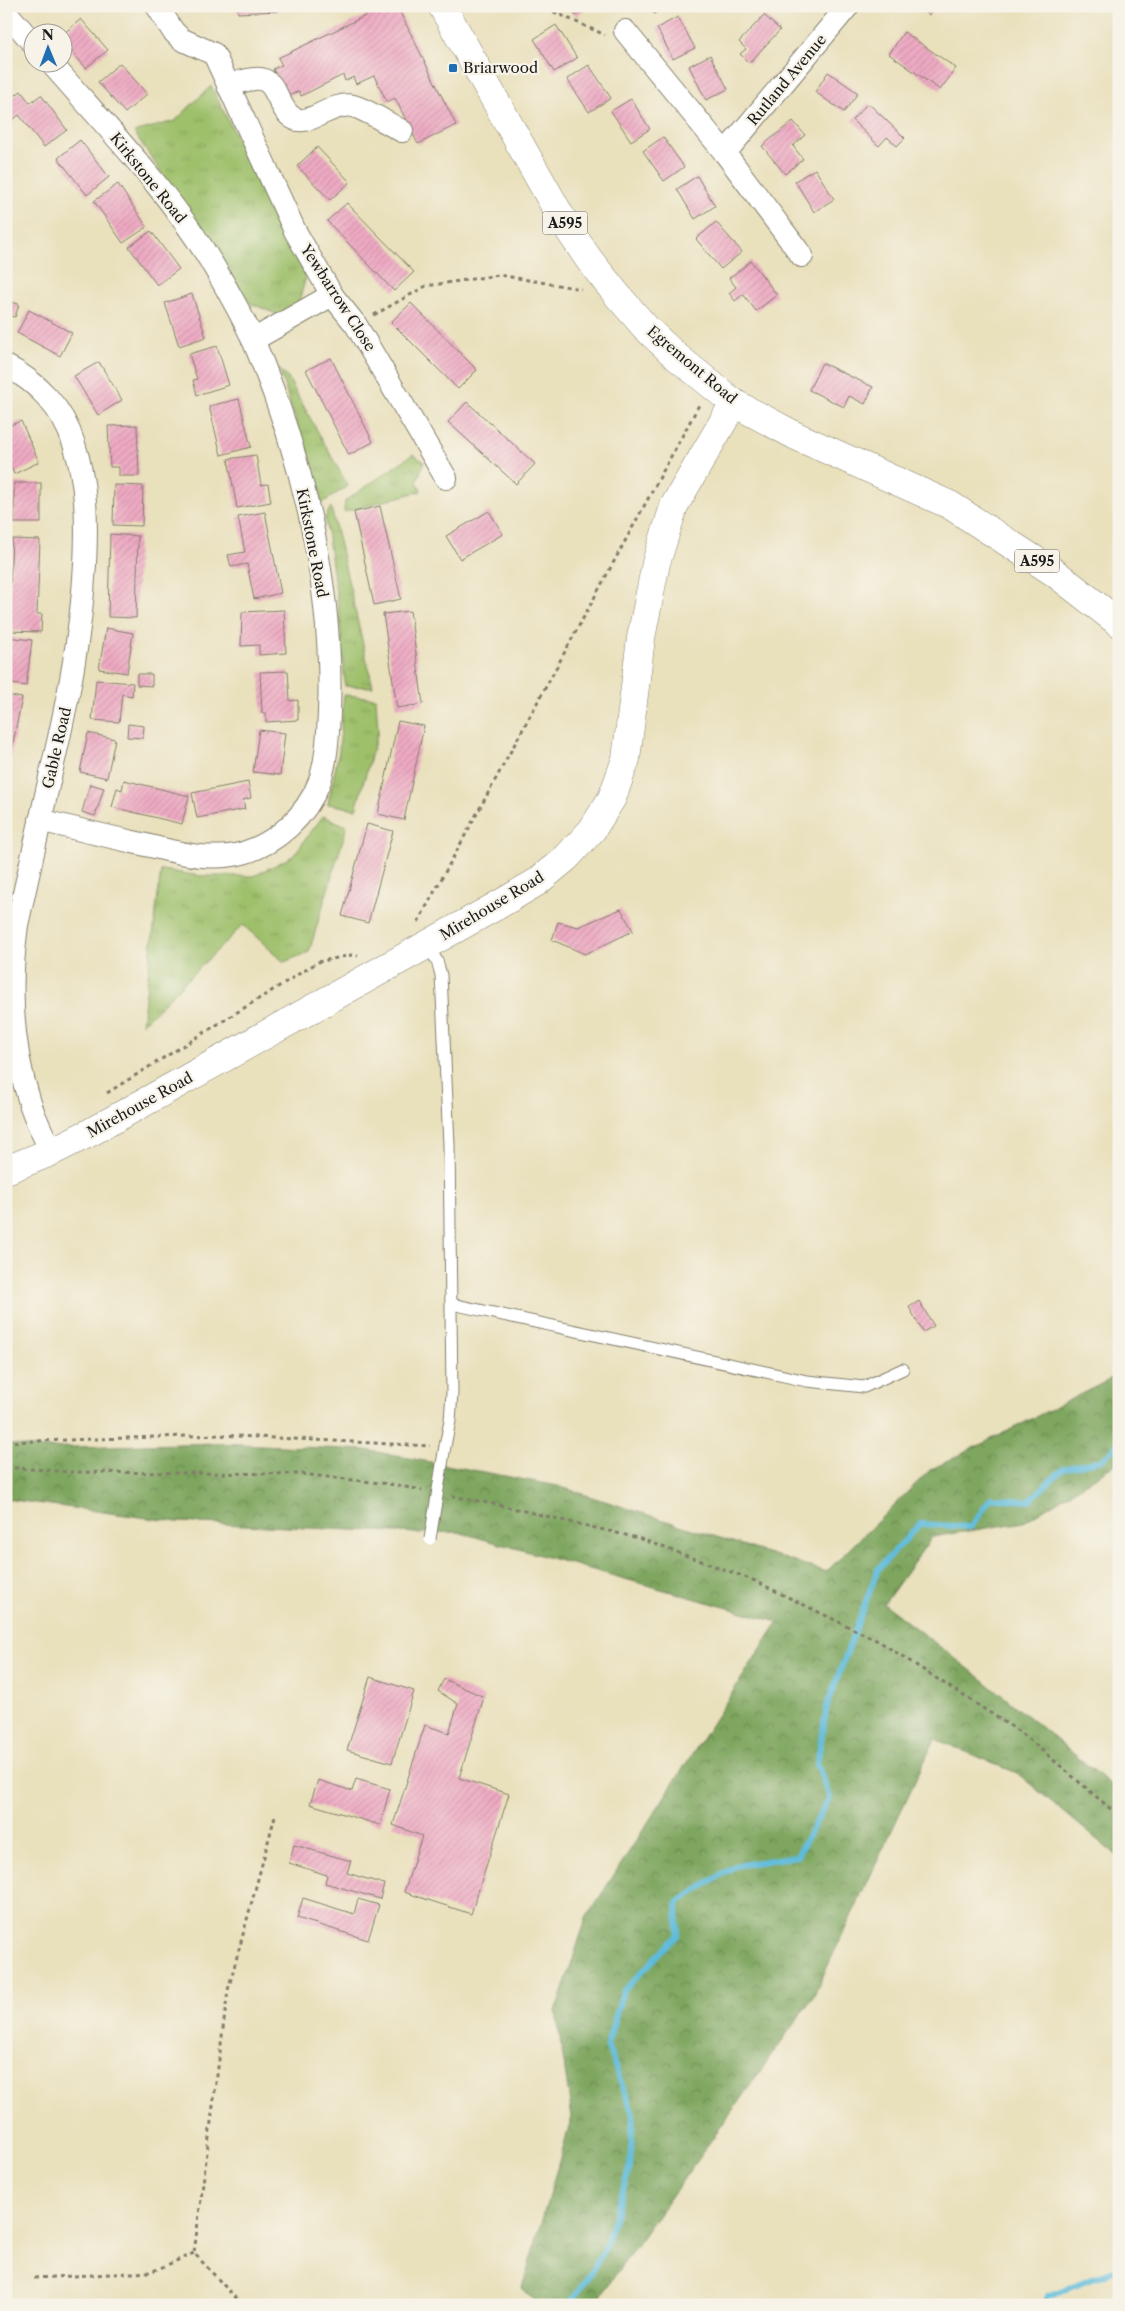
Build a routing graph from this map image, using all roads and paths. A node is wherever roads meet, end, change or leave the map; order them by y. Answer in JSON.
{"nodes":[{"id":1,"x":157,"y":6,"type":"edge"},
{"id":2,"x":442,"y":6,"type":"edge"},
{"id":3,"x":548,"y":6,"type":"edge"},
{"id":4,"x":848,"y":6,"type":"edge"},
{"id":5,"x":6,"y":12,"type":"edge"},
{"id":6,"x":22,"y":30,"type":"edge"},
{"id":7,"x":616,"y":33,"type":"joint"},
{"id":8,"x":59,"y":72,"type":"edge"},
{"id":9,"x":228,"y":86,"type":"junction"},
{"id":10,"x":402,"y":131,"type":"dead end"},
{"id":11,"x":726,"y":153,"type":"junction"},
{"id":12,"x":802,"y":256,"type":"dead end"},
{"id":13,"x":332,"y":295,"type":"junction"},
{"id":14,"x":618,"y":296,"type":"junction"},
{"id":15,"x":356,"y":325,"type":"junction"},
{"id":16,"x":253,"y":340,"type":"junction"},
{"id":17,"x":6,"y":366,"type":"edge"},
{"id":18,"x":710,"y":385,"type":"junction"},
{"id":19,"x":734,"y":402,"type":"junction"},
{"id":20,"x":446,"y":478,"type":"dead end"},
{"id":21,"x":1119,"y":623,"type":"edge"},
{"id":22,"x":40,"y":820,"type":"junction"},
{"id":23,"x":422,"y":935,"type":"junction"},
{"id":24,"x":360,"y":956,"type":"dead end"},
{"id":25,"x":9,"y":961,"type":"edge"},
{"id":26,"x":102,"y":1096,"type":"dead end"},
{"id":27,"x":51,"y":1152,"type":"junction"},
{"id":28,"x":6,"y":1170,"type":"edge"},
{"id":29,"x":452,"y":1304,"type":"junction"},
{"id":30,"x":903,"y":1369,"type":"dead end"},
{"id":31,"x":6,"y":1442,"type":"edge"},
{"id":32,"x":445,"y":1446,"type":"junction"},
{"id":33,"x":430,"y":1539,"type":"dead end"},
{"id":34,"x":843,"y":1624,"type":"dead end"},
{"id":35,"x":275,"y":1816,"type":"dead end"},
{"id":36,"x":1119,"y":1816,"type":"edge"},
{"id":37,"x":194,"y":2253,"type":"junction"},
{"id":38,"x":34,"y":2278,"type":"dead end"},
{"id":39,"x":242,"y":2305,"type":"edge"}],
"edges":[{"from":1,"to":9,"type":"street","name":"Yewbarrow Close"},
{"from":2,"to":14,"type":"main road","name":"Egremont Road","number":"A595"},
{"from":3,"to":7,"type":"path"},
{"from":4,"to":11,"type":"street","name":"Rutland Avenue"},
{"from":5,"to":6,"type":"street"},
{"from":7,"to":11,"type":"street"},
{"from":8,"to":16,"type":"street","name":"Kirkstone Road"},
{"from":9,"to":10,"type":"street"},
{"from":9,"to":13,"type":"street","name":"Yewbarrow Close"},
{"from":11,"to":12,"type":"street"},
{"from":13,"to":15,"type":"street","name":"Yewbarrow Close"},
{"from":13,"to":16,"type":"street"},
{"from":14,"to":15,"type":"path"},
{"from":14,"to":18,"type":"main road","name":"Egremont Road","number":"A595"},
{"from":15,"to":20,"type":"street","name":"Yewbarrow Close"},
{"from":16,"to":22,"type":"street","name":"Kirkstone Road"},
{"from":17,"to":22,"type":"street","name":"Gable Road"},
{"from":18,"to":19,"type":"main road","name":"Egremont Road","number":"A595"},
{"from":18,"to":23,"type":"path"},
{"from":19,"to":21,"type":"main road","name":"Egremont Road","number":"A595"},
{"from":19,"to":23,"type":"main road","name":"Mirehouse Road"},
{"from":22,"to":25,"type":"street","name":"Gable Road"},
{"from":23,"to":27,"type":"main road","name":"Mirehouse Road"},
{"from":23,"to":29,"type":"lane"},
{"from":24,"to":26,"type":"path"},
{"from":25,"to":27,"type":"street","name":"Gable Road"},
{"from":27,"to":28,"type":"main road","name":"Mirehouse Road"},
{"from":29,"to":30,"type":"lane"},
{"from":29,"to":32,"type":"lane"},
{"from":31,"to":32,"type":"path"},
{"from":32,"to":33,"type":"lane","bridge":true},
{"from":34,"to":36,"type":"path"},
{"from":35,"to":37,"type":"path"},
{"from":37,"to":38,"type":"path"},
{"from":37,"to":39,"type":"path"}]}
